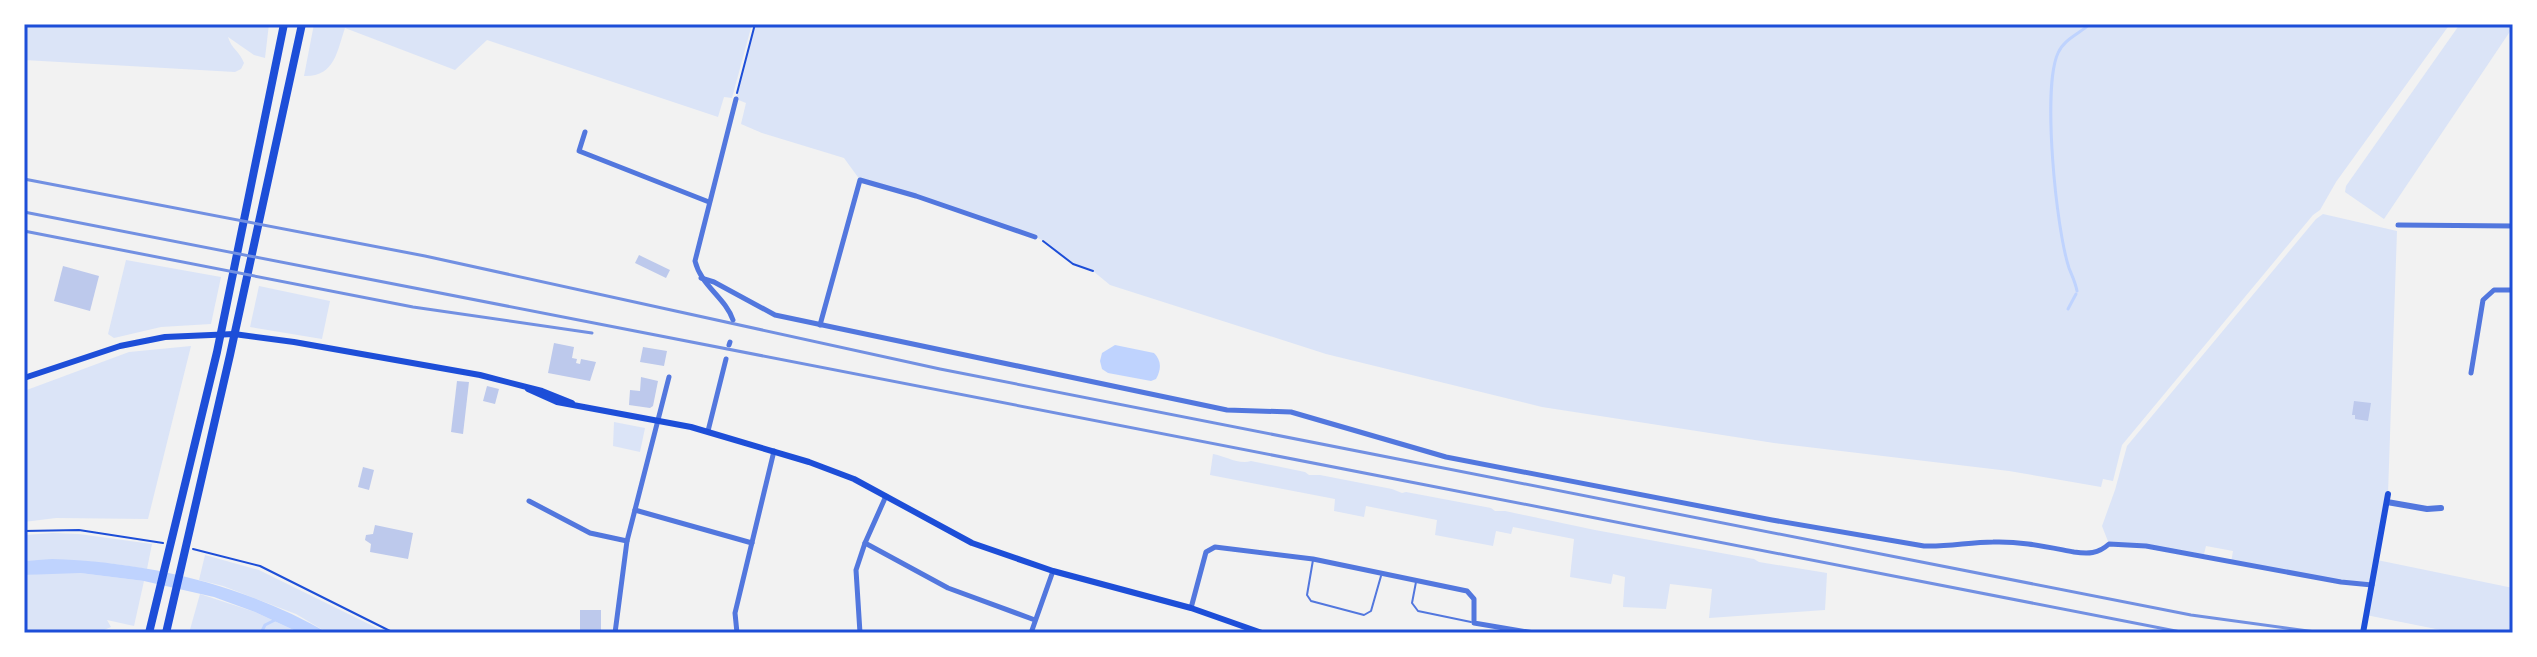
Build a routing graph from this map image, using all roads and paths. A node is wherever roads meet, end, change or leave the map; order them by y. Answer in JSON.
{"nodes":[{"id":1,"x":284,"y":24,"type":"edge"},
{"id":2,"x":302,"y":24,"type":"edge"},
{"id":3,"x":755,"y":24,"type":"edge"},
{"id":4,"x":736,"y":99,"type":"joint"},
{"id":5,"x":585,"y":132,"type":"dead end"},
{"id":6,"x":709,"y":202,"type":"junction"},
{"id":7,"x":2398,"y":225,"type":"dead end"},
{"id":8,"x":2513,"y":226,"type":"edge"},
{"id":9,"x":1035,"y":237,"type":"joint"},
{"id":10,"x":1093,"y":271,"type":"dead end"},
{"id":11,"x":701,"y":278,"type":"junction"},
{"id":12,"x":2513,"y":290,"type":"edge"},
{"id":13,"x":733,"y":320,"type":"dead end"},
{"id":14,"x":820,"y":325,"type":"junction"},
{"id":15,"x":726,"y":359,"type":"dead end"},
{"id":16,"x":2471,"y":373,"type":"dead end"},
{"id":17,"x":669,"y":377,"type":"dead end"},
{"id":18,"x":24,"y":378,"type":"edge"},
{"id":19,"x":659,"y":419,"type":"junction"},
{"id":20,"x":708,"y":431,"type":"junction"},
{"id":21,"x":774,"y":450,"type":"junction"},
{"id":22,"x":886,"y":496,"type":"junction"},
{"id":23,"x":2387,"y":498,"type":"joint"},
{"id":24,"x":529,"y":501,"type":"dead end"},
{"id":25,"x":2441,"y":508,"type":"dead end"},
{"id":26,"x":635,"y":510,"type":"junction"},
{"id":27,"x":24,"y":531,"type":"edge"},
{"id":28,"x":627,"y":541,"type":"junction"},
{"id":29,"x":167,"y":543,"type":"dead end"},
{"id":30,"x":752,"y":543,"type":"junction"},
{"id":31,"x":865,"y":543,"type":"junction"},
{"id":32,"x":187,"y":547,"type":"dead end"},
{"id":33,"x":1313,"y":559,"type":"junction"},
{"id":34,"x":1053,"y":571,"type":"junction"},
{"id":35,"x":1382,"y":573,"type":"junction"},
{"id":36,"x":1416,"y":581,"type":"junction"},
{"id":37,"x":2372,"y":585,"type":"junction"},
{"id":38,"x":1191,"y":608,"type":"junction"},
{"id":39,"x":1035,"y":620,"type":"junction"},
{"id":40,"x":1474,"y":623,"type":"junction"},
{"id":41,"x":149,"y":633,"type":"edge"},
{"id":42,"x":166,"y":633,"type":"edge"},
{"id":43,"x":394,"y":633,"type":"edge"},
{"id":44,"x":615,"y":633,"type":"edge"},
{"id":45,"x":737,"y":633,"type":"edge"},
{"id":46,"x":860,"y":633,"type":"edge"},
{"id":47,"x":1031,"y":633,"type":"edge"},
{"id":48,"x":1262,"y":633,"type":"edge"},
{"id":49,"x":1534,"y":633,"type":"edge"},
{"id":50,"x":2363,"y":633,"type":"edge"}],
"edges":[{"from":1,"to":41,"type":"highway"},
{"from":2,"to":42,"type":"highway"},
{"from":3,"to":4,"type":"path"},
{"from":4,"to":6,"type":"street"},
{"from":5,"to":6,"type":"street"},
{"from":6,"to":11,"type":"street"},
{"from":7,"to":8,"type":"street"},
{"from":9,"to":10,"type":"path"},
{"from":9,"to":14,"type":"street"},
{"from":11,"to":13,"type":"street"},
{"from":11,"to":14,"type":"street"},
{"from":12,"to":16,"type":"street"},
{"from":14,"to":37,"type":"street"},
{"from":15,"to":20,"type":"street"},
{"from":17,"to":19,"type":"street"},
{"from":18,"to":19,"type":"main road"},
{"from":19,"to":20,"type":"main road"},
{"from":19,"to":26,"type":"street"},
{"from":20,"to":21,"type":"main road"},
{"from":21,"to":22,"type":"main road"},
{"from":21,"to":30,"type":"street"},
{"from":22,"to":31,"type":"street"},
{"from":22,"to":34,"type":"main road"},
{"from":23,"to":25,"type":"street"},
{"from":23,"to":37,"type":"main road"},
{"from":24,"to":28,"type":"street"},
{"from":26,"to":28,"type":"street"},
{"from":26,"to":30,"type":"street"},
{"from":27,"to":29,"type":"path"},
{"from":28,"to":44,"type":"street"},
{"from":30,"to":45,"type":"street"},
{"from":31,"to":39,"type":"street"},
{"from":31,"to":46,"type":"street"},
{"from":32,"to":43,"type":"path"},
{"from":33,"to":35,"type":"street"},
{"from":33,"to":35,"type":"lane"},
{"from":33,"to":38,"type":"street"},
{"from":34,"to":38,"type":"main road"},
{"from":34,"to":39,"type":"street"},
{"from":35,"to":36,"type":"street"},
{"from":36,"to":40,"type":"street"},
{"from":36,"to":40,"type":"lane"},
{"from":37,"to":50,"type":"main road"},
{"from":38,"to":48,"type":"main road"},
{"from":39,"to":47,"type":"street"},
{"from":40,"to":49,"type":"street"}]}
